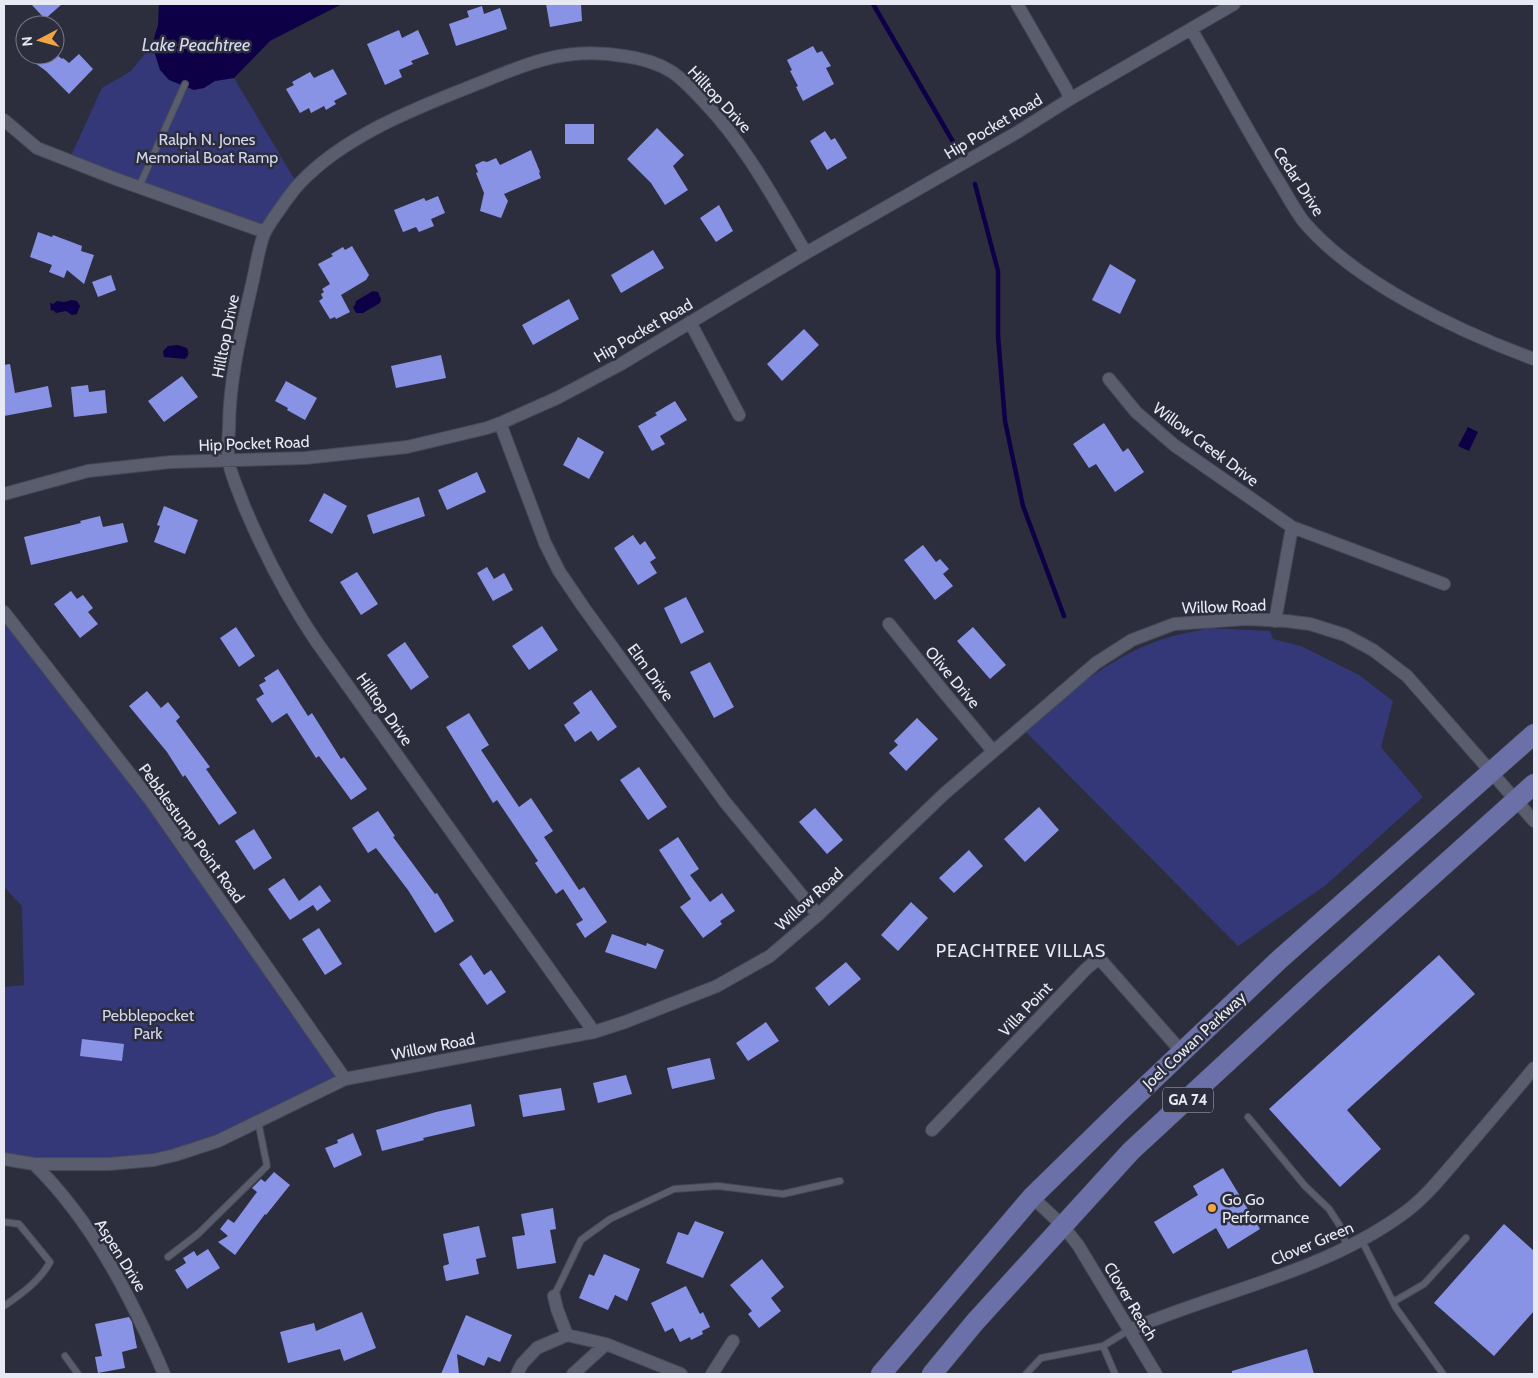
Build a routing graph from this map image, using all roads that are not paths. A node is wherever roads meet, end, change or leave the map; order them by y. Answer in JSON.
{"nodes":[{"id":1,"x":1017,"y":4,"type":"edge"},
{"id":2,"x":1234,"y":4,"type":"edge"},
{"id":3,"x":1191,"y":29,"type":"junction"},
{"id":4,"x":185,"y":84,"type":"dead end"},
{"id":5,"x":1070,"y":99,"type":"junction"},
{"id":6,"x":4,"y":120,"type":"edge"},
{"id":7,"x":139,"y":187,"type":"junction"},
{"id":8,"x":265,"y":232,"type":"junction"},
{"id":9,"x":806,"y":253,"type":"junction"},
{"id":10,"x":690,"y":322,"type":"junction"},
{"id":11,"x":1534,"y":359,"type":"edge"},
{"id":12,"x":1109,"y":379,"type":"dead end"},
{"id":13,"x":739,"y":415,"type":"dead end"},
{"id":14,"x":500,"y":424,"type":"junction"},
{"id":15,"x":228,"y":460,"type":"junction"},
{"id":16,"x":4,"y":494,"type":"edge"},
{"id":17,"x":1292,"y":527,"type":"junction"},
{"id":18,"x":1444,"y":584,"type":"dead end"},
{"id":19,"x":4,"y":612,"type":"edge"},
{"id":20,"x":1275,"y":621,"type":"junction"},
{"id":21,"x":889,"y":624,"type":"dead end"},
{"id":22,"x":1534,"y":734,"type":"edge"},
{"id":23,"x":994,"y":750,"type":"junction"},
{"id":24,"x":1492,"y":771,"type":"junction"},
{"id":25,"x":1534,"y":784,"type":"edge"},
{"id":26,"x":1516,"y":800,"type":"junction"},
{"id":27,"x":1534,"y":821,"type":"edge"},
{"id":28,"x":818,"y":916,"type":"junction"},
{"id":29,"x":594,"y":1032,"type":"junction"},
{"id":30,"x":1181,"y":1051,"type":"junction"},
{"id":31,"x":1534,"y":1068,"type":"edge"},
{"id":32,"x":345,"y":1079,"type":"junction"},
{"id":33,"x":1248,"y":1117,"type":"dead end"},
{"id":34,"x":258,"y":1121,"type":"junction"},
{"id":35,"x":932,"y":1130,"type":"dead end"},
{"id":36,"x":4,"y":1159,"type":"edge"},
{"id":37,"x":34,"y":1164,"type":"junction"},
{"id":38,"x":840,"y":1182,"type":"dead end"},
{"id":39,"x":1032,"y":1198,"type":"junction"},
{"id":40,"x":4,"y":1222,"type":"edge"},
{"id":41,"x":1062,"y":1225,"type":"junction"},
{"id":42,"x":1466,"y":1238,"type":"dead end"},
{"id":43,"x":1362,"y":1240,"type":"junction"},
{"id":44,"x":1348,"y":1248,"type":"junction"},
{"id":45,"x":168,"y":1257,"type":"dead end"},
{"id":46,"x":554,"y":1296,"type":"joint"},
{"id":47,"x":1393,"y":1302,"type":"junction"},
{"id":48,"x":4,"y":1306,"type":"edge"},
{"id":49,"x":1128,"y":1330,"type":"junction"},
{"id":50,"x":567,"y":1335,"type":"junction"},
{"id":51,"x":733,"y":1341,"type":"dead end"},
{"id":52,"x":606,"y":1344,"type":"junction"},
{"id":53,"x":1103,"y":1346,"type":"junction"},
{"id":54,"x":65,"y":1356,"type":"dead end"},
{"id":55,"x":78,"y":1374,"type":"edge"},
{"id":56,"x":164,"y":1374,"type":"edge"},
{"id":57,"x":517,"y":1374,"type":"edge"},
{"id":58,"x":573,"y":1374,"type":"edge"},
{"id":59,"x":681,"y":1374,"type":"edge"},
{"id":60,"x":712,"y":1374,"type":"edge"},
{"id":61,"x":881,"y":1374,"type":"edge"},
{"id":62,"x":932,"y":1374,"type":"edge"},
{"id":63,"x":1026,"y":1374,"type":"edge"},
{"id":64,"x":1115,"y":1374,"type":"edge"},
{"id":65,"x":1156,"y":1374,"type":"edge"},
{"id":66,"x":1443,"y":1374,"type":"edge"}],
"edges":[{"from":1,"to":5,"type":"street"},
{"from":2,"to":3,"type":"street","name":"Hip Pocket Road"},
{"from":3,"to":5,"type":"street","name":"Hip Pocket Road"},
{"from":3,"to":11,"type":"street","name":"Cedar Drive"},
{"from":4,"to":7,"type":"lane"},
{"from":5,"to":9,"type":"street","name":"Hip Pocket Road"},
{"from":6,"to":7,"type":"street"},
{"from":7,"to":8,"type":"street"},
{"from":8,"to":9,"type":"street","name":"Hilltop Drive"},
{"from":8,"to":15,"type":"street","name":"Hilltop Drive"},
{"from":9,"to":10,"type":"street","name":"Hip Pocket Road"},
{"from":10,"to":13,"type":"street"},
{"from":10,"to":14,"type":"street","name":"Hip Pocket Road"},
{"from":12,"to":17,"type":"street","name":"Willow Creek Drive"},
{"from":14,"to":15,"type":"street","name":"Hip Pocket Road"},
{"from":14,"to":28,"type":"street","name":"Elm Drive"},
{"from":15,"to":16,"type":"street","name":"Hip Pocket Road"},
{"from":15,"to":29,"type":"street","name":"Hilltop Drive"},
{"from":17,"to":18,"type":"street","name":"Willow Creek Drive"},
{"from":17,"to":20,"type":"street"},
{"from":19,"to":32,"type":"street","name":"Pebblestump Point Road"},
{"from":20,"to":23,"type":"street","name":"Willow Road"},
{"from":20,"to":24,"type":"street","name":"Willow Road"},
{"from":21,"to":23,"type":"street","name":"Olive Drive"},
{"from":22,"to":24,"type":"main road","name":"Joel Cowan Parkway","number":"GA 74"},
{"from":23,"to":28,"type":"street","name":"Willow Road"},
{"from":24,"to":26,"type":"street","name":"Willow Road"},
{"from":24,"to":30,"type":"main road","name":"Joel Cowan Parkway","number":"GA 74"},
{"from":25,"to":26,"type":"main road","number":"GA 74"},
{"from":26,"to":27,"type":"street","name":"Willow Road"},
{"from":26,"to":41,"type":"main road","number":"GA 74"},
{"from":28,"to":29,"type":"street","name":"Willow Road"},
{"from":29,"to":32,"type":"street","name":"Willow Road"},
{"from":30,"to":35,"type":"street","name":"Villa Point"},
{"from":30,"to":39,"type":"main road","name":"Joel Cowan Parkway","number":"GA 74"},
{"from":31,"to":43,"type":"street","name":"Clover Green"},
{"from":32,"to":34,"type":"street","name":"Willow Road"},
{"from":33,"to":44,"type":"lane"},
{"from":34,"to":37,"type":"street","name":"Willow Road"},
{"from":34,"to":45,"type":"lane"},
{"from":36,"to":37,"type":"street","name":"Willow Road"},
{"from":37,"to":56,"type":"street","name":"Aspen Drive"},
{"from":38,"to":46,"type":"lane"},
{"from":39,"to":41,"type":"street","name":"Clover Reach"},
{"from":39,"to":61,"type":"main road","name":"Joel Cowan Parkway","number":"GA 74"},
{"from":40,"to":48,"type":"lane"},
{"from":41,"to":49,"type":"street","name":"Clover Reach"},
{"from":41,"to":62,"type":"main road","number":"GA 74"},
{"from":42,"to":47,"type":"lane"},
{"from":43,"to":44,"type":"street","name":"Clover Green"},
{"from":43,"to":47,"type":"lane"},
{"from":44,"to":49,"type":"street","name":"Clover Green"},
{"from":46,"to":50,"type":"street"},
{"from":47,"to":66,"type":"lane"},
{"from":49,"to":53,"type":"lane"},
{"from":49,"to":65,"type":"street","name":"Clover Reach"},
{"from":50,"to":52,"type":"street"},
{"from":50,"to":57,"type":"street"},
{"from":51,"to":60,"type":"street"},
{"from":52,"to":58,"type":"street"},
{"from":52,"to":59,"type":"street"},
{"from":53,"to":63,"type":"lane"},
{"from":53,"to":64,"type":"lane"},
{"from":54,"to":55,"type":"lane"}]}
